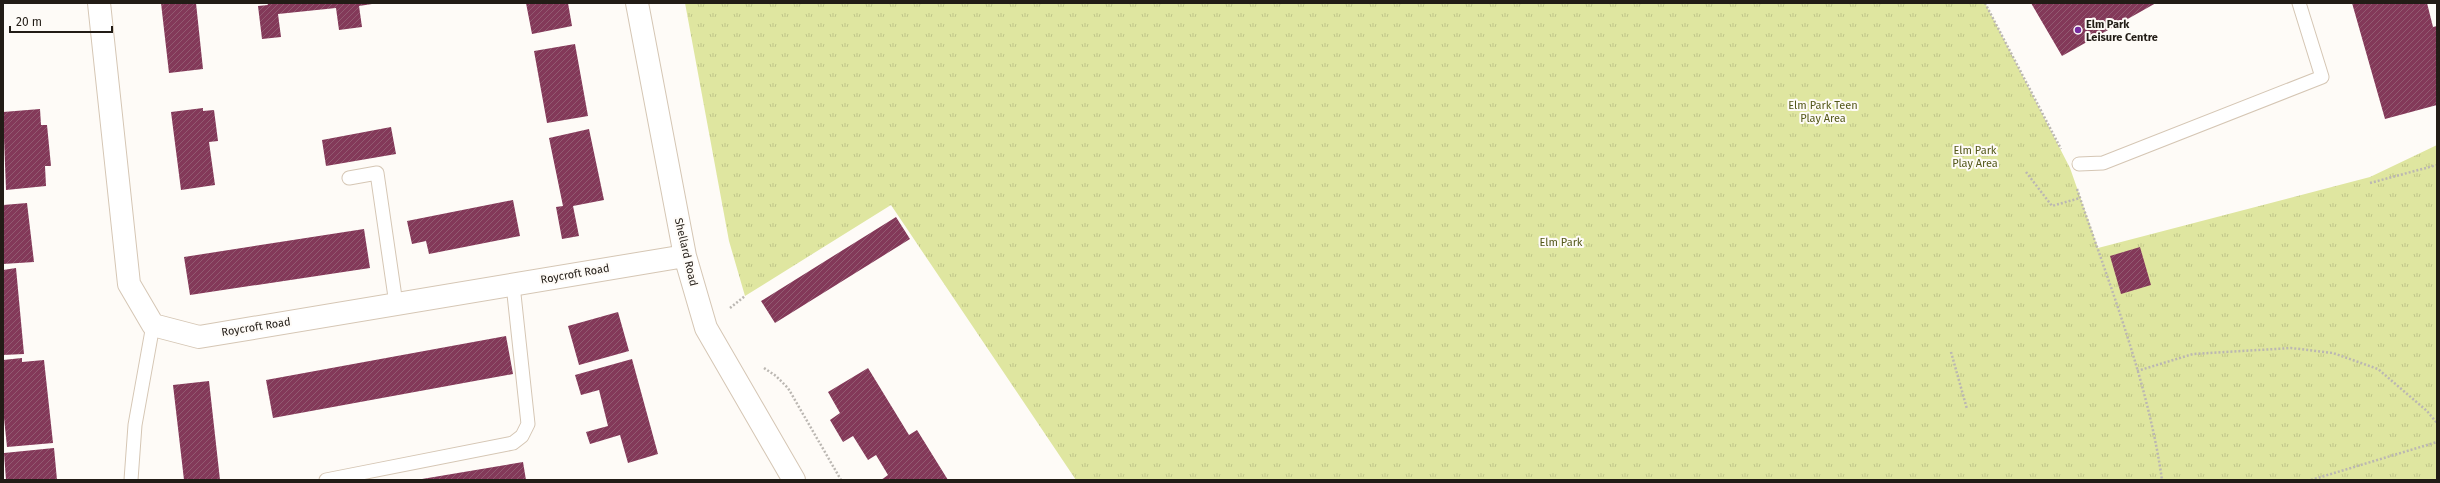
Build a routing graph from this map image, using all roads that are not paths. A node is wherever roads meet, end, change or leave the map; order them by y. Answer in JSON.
{"nodes":[{"id":1,"x":99,"y":3,"type":"edge"},
{"id":2,"x":637,"y":3,"type":"edge"},
{"id":3,"x":2299,"y":3,"type":"edge"},
{"id":4,"x":2080,"y":164,"type":"dead end"},
{"id":5,"x":349,"y":178,"type":"dead end"},
{"id":6,"x":685,"y":256,"type":"junction"},
{"id":7,"x":513,"y":285,"type":"junction"},
{"id":8,"x":396,"y":304,"type":"junction"},
{"id":9,"x":153,"y":325,"type":"junction"},
{"id":10,"x":131,"y":480,"type":"edge"},
{"id":11,"x":326,"y":480,"type":"edge"},
{"id":12,"x":794,"y":480,"type":"edge"}],
"edges":[{"from":1,"to":9,"type":"street"},
{"from":2,"to":6,"type":"street","name":"Shellard Road"},
{"from":3,"to":4,"type":"lane"},
{"from":5,"to":8,"type":"lane"},
{"from":6,"to":7,"type":"street","name":"Roycroft Road"},
{"from":6,"to":12,"type":"street","name":"Shellard Road"},
{"from":7,"to":8,"type":"street","name":"Roycroft Road"},
{"from":7,"to":11,"type":"lane"},
{"from":8,"to":9,"type":"street","name":"Roycroft Road"},
{"from":9,"to":10,"type":"lane"}]}
